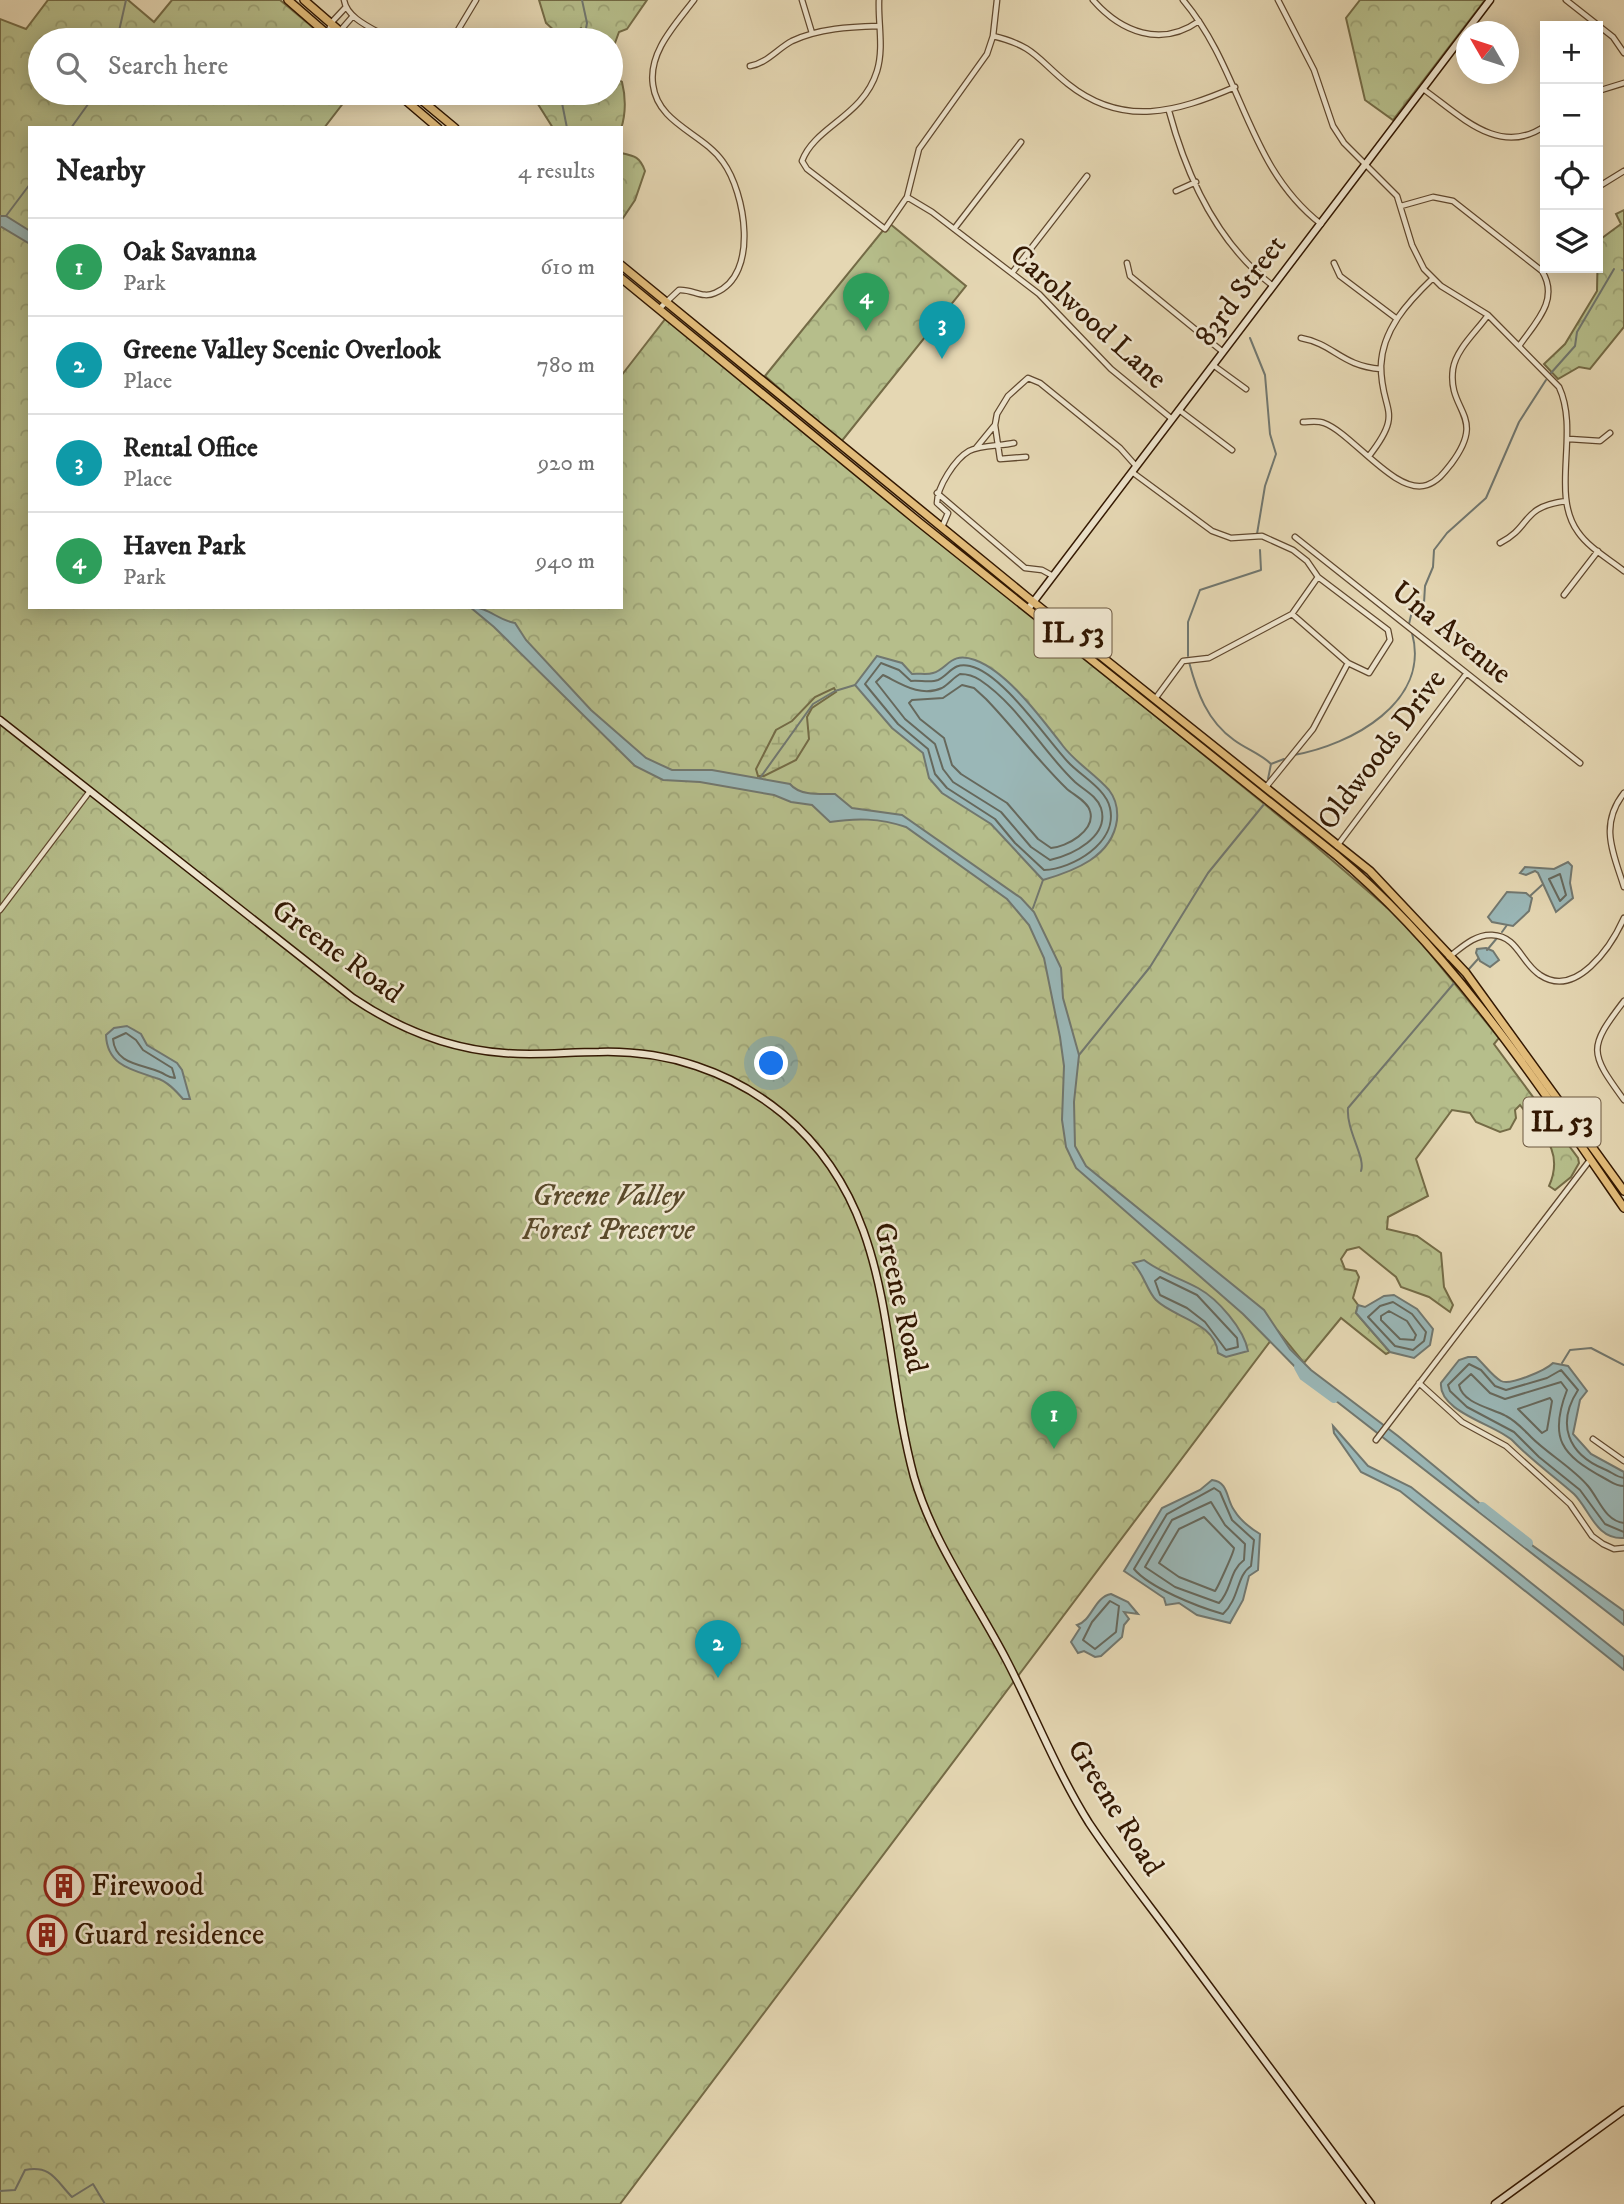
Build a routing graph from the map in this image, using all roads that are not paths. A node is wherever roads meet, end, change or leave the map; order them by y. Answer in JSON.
{"nodes":[{"id":1,"x":288,"y":0,"type":"edge"},
{"id":2,"x":304,"y":0,"type":"edge"},
{"id":3,"x":344,"y":0,"type":"edge"},
{"id":4,"x":475,"y":0,"type":"edge"},
{"id":5,"x":694,"y":0,"type":"edge"},
{"id":6,"x":802,"y":0,"type":"edge"},
{"id":7,"x":879,"y":0,"type":"edge"},
{"id":8,"x":997,"y":0,"type":"edge"},
{"id":9,"x":1093,"y":0,"type":"edge"},
{"id":10,"x":1183,"y":0,"type":"edge"},
{"id":11,"x":1279,"y":0,"type":"edge"},
{"id":12,"x":1490,"y":0,"type":"edge"},
{"id":13,"x":1566,"y":0,"type":"edge"},
{"id":14,"x":345,"y":8,"type":"junction"},
{"id":15,"x":354,"y":16,"type":"junction"},
{"id":16,"x":1199,"y":20,"type":"junction"},
{"id":17,"x":1474,"y":21,"type":"edge"},
{"id":18,"x":331,"y":23,"type":"junction"},
{"id":19,"x":879,"y":26,"type":"junction"},
{"id":20,"x":321,"y":28,"type":"edge"},
{"id":21,"x":331,"y":28,"type":"edge"},
{"id":22,"x":337,"y":28,"type":"edge"},
{"id":23,"x":343,"y":28,"type":"edge"},
{"id":24,"x":373,"y":28,"type":"edge"},
{"id":25,"x":459,"y":28,"type":"edge"},
{"id":26,"x":812,"y":33,"type":"junction"},
{"id":27,"x":993,"y":36,"type":"junction"},
{"id":28,"x":1456,"y":45,"type":"edge"},
{"id":29,"x":1624,"y":52,"type":"edge"},
{"id":30,"x":750,"y":66,"type":"dead end"},
{"id":31,"x":1624,"y":83,"type":"edge"},
{"id":32,"x":1235,"y":87,"type":"junction"},
{"id":33,"x":1423,"y":89,"type":"junction"},
{"id":34,"x":1603,"y":89,"type":"edge"},
{"id":35,"x":411,"y":105,"type":"edge"},
{"id":36,"x":427,"y":105,"type":"edge"},
{"id":37,"x":1169,"y":111,"type":"junction"},
{"id":38,"x":436,"y":126,"type":"edge"},
{"id":39,"x":453,"y":126,"type":"edge"},
{"id":40,"x":1540,"y":129,"type":"edge"},
{"id":41,"x":1021,"y":142,"type":"dead end"},
{"id":42,"x":1367,"y":163,"type":"junction"},
{"id":43,"x":1624,"y":171,"type":"edge"},
{"id":44,"x":1087,"y":176,"type":"dead end"},
{"id":45,"x":1196,"y":182,"type":"junction"},
{"id":46,"x":1603,"y":184,"type":"edge"},
{"id":47,"x":1176,"y":191,"type":"dead end"},
{"id":48,"x":906,"y":197,"type":"junction"},
{"id":49,"x":1401,"y":206,"type":"junction"},
{"id":50,"x":1321,"y":223,"type":"junction"},
{"id":51,"x":954,"y":229,"type":"junction"},
{"id":52,"x":1127,"y":263,"type":"dead end"},
{"id":53,"x":1334,"y":263,"type":"dead end"},
{"id":54,"x":623,"y":267,"type":"edge"},
{"id":55,"x":1012,"y":273,"type":"junction"},
{"id":56,"x":1432,"y":279,"type":"junction"},
{"id":57,"x":623,"y":280,"type":"edge"},
{"id":58,"x":1273,"y":286,"type":"junction"},
{"id":59,"x":667,"y":301,"type":"junction"},
{"id":60,"x":660,"y":308,"type":"junction"},
{"id":61,"x":1488,"y":315,"type":"junction"},
{"id":62,"x":1397,"y":319,"type":"junction"},
{"id":63,"x":1301,"y":338,"type":"dead end"},
{"id":64,"x":1519,"y":345,"type":"junction"},
{"id":65,"x":1223,"y":352,"type":"junction"},
{"id":66,"x":1213,"y":365,"type":"junction"},
{"id":67,"x":1381,"y":369,"type":"junction"},
{"id":68,"x":1246,"y":389,"type":"dead end"},
{"id":69,"x":1179,"y":410,"type":"junction"},
{"id":70,"x":1172,"y":419,"type":"junction"},
{"id":71,"x":1303,"y":422,"type":"dead end"},
{"id":72,"x":995,"y":425,"type":"junction"},
{"id":73,"x":1609,"y":433,"type":"dead end"},
{"id":74,"x":1569,"y":439,"type":"junction"},
{"id":75,"x":1014,"y":443,"type":"dead end"},
{"id":76,"x":998,"y":446,"type":"junction"},
{"id":77,"x":975,"y":449,"type":"junction"},
{"id":78,"x":1232,"y":450,"type":"dead end"},
{"id":79,"x":1369,"y":456,"type":"junction"},
{"id":80,"x":1027,"y":457,"type":"dead end"},
{"id":81,"x":1134,"y":469,"type":"junction"},
{"id":82,"x":937,"y":493,"type":"junction"},
{"id":83,"x":1566,"y":501,"type":"junction"},
{"id":84,"x":943,"y":527,"type":"junction"},
{"id":85,"x":1295,"y":537,"type":"dead end"},
{"id":86,"x":1500,"y":543,"type":"dead end"},
{"id":87,"x":1598,"y":551,"type":"junction"},
{"id":88,"x":1624,"y":571,"type":"edge"},
{"id":89,"x":1053,"y":576,"type":"junction"},
{"id":90,"x":1318,"y":577,"type":"junction"},
{"id":91,"x":1564,"y":596,"type":"dead end"},
{"id":92,"x":1033,"y":602,"type":"junction"},
{"id":93,"x":1028,"y":609,"type":"junction"},
{"id":94,"x":1292,"y":614,"type":"junction"},
{"id":95,"x":1348,"y":663,"type":"junction"},
{"id":96,"x":1466,"y":674,"type":"junction"},
{"id":97,"x":1155,"y":699,"type":"junction"},
{"id":98,"x":0,"y":720,"type":"edge"},
{"id":99,"x":1580,"y":763,"type":"dead end"},
{"id":100,"x":1266,"y":788,"type":"junction"},
{"id":101,"x":91,"y":790,"type":"junction"},
{"id":102,"x":1624,"y":793,"type":"edge"},
{"id":103,"x":1338,"y":845,"type":"junction"},
{"id":104,"x":1332,"y":852,"type":"junction"},
{"id":105,"x":1624,"y":887,"type":"edge"},
{"id":106,"x":0,"y":910,"type":"edge"},
{"id":107,"x":1624,"y":918,"type":"edge"},
{"id":108,"x":1451,"y":956,"type":"junction"},
{"id":109,"x":1444,"y":962,"type":"junction"},
{"id":110,"x":1624,"y":1001,"type":"edge"},
{"id":111,"x":1624,"y":1100,"type":"edge"},
{"id":112,"x":1590,"y":1159,"type":"junction"},
{"id":113,"x":1624,"y":1191,"type":"edge"},
{"id":114,"x":1624,"y":1208,"type":"edge"},
{"id":115,"x":1419,"y":1383,"type":"junction"},
{"id":116,"x":1593,"y":1439,"type":"dead end"},
{"id":117,"x":1376,"y":1440,"type":"dead end"},
{"id":118,"x":1624,"y":1461,"type":"edge"},
{"id":119,"x":1624,"y":1548,"type":"edge"},
{"id":120,"x":1624,"y":2110,"type":"edge"},
{"id":121,"x":1371,"y":2204,"type":"edge"},
{"id":122,"x":1495,"y":2204,"type":"edge"}],
"edges":[{"from":1,"to":20,"type":"main road"},
{"from":2,"to":18,"type":"main road"},
{"from":3,"to":14,"type":"street"},
{"from":4,"to":25,"type":"street"},
{"from":5,"to":59,"type":"street"},
{"from":6,"to":26,"type":"street"},
{"from":7,"to":19,"type":"street"},
{"from":8,"to":27,"type":"street"},
{"from":9,"to":16,"type":"street"},
{"from":10,"to":16,"type":"street"},
{"from":11,"to":42,"type":"street"},
{"from":12,"to":17,"type":"street","name":"83rd Street"},
{"from":13,"to":29,"type":"street"},
{"from":14,"to":15,"type":"street"},
{"from":14,"to":18,"type":"street"},
{"from":15,"to":23,"type":"street"},
{"from":15,"to":24,"type":"street"},
{"from":16,"to":32,"type":"street"},
{"from":18,"to":21,"type":"street"},
{"from":18,"to":22,"type":"main road"},
{"from":19,"to":26,"type":"street"},
{"from":19,"to":48,"type":"street"},
{"from":26,"to":30,"type":"street"},
{"from":27,"to":37,"type":"street"},
{"from":27,"to":48,"type":"street"},
{"from":28,"to":33,"type":"street","name":"83rd Street"},
{"from":31,"to":34,"type":"street"},
{"from":32,"to":37,"type":"street"},
{"from":32,"to":50,"type":"street"},
{"from":33,"to":40,"type":"street"},
{"from":33,"to":42,"type":"street","name":"83rd Street"},
{"from":35,"to":38,"type":"main road"},
{"from":36,"to":39,"type":"main road"},
{"from":37,"to":45,"type":"street"},
{"from":41,"to":51,"type":"street"},
{"from":42,"to":49,"type":"street"},
{"from":42,"to":50,"type":"street","name":"83rd Street"},
{"from":43,"to":46,"type":"street"},
{"from":44,"to":55,"type":"street"},
{"from":45,"to":47,"type":"street"},
{"from":45,"to":58,"type":"street"},
{"from":48,"to":51,"type":"street","name":"Carolwood Lane"},
{"from":49,"to":56,"type":"street"},
{"from":49,"to":64,"type":"street"},
{"from":50,"to":58,"type":"street","name":"83rd Street"},
{"from":51,"to":55,"type":"street","name":"Carolwood Lane"},
{"from":52,"to":65,"type":"street"},
{"from":53,"to":62,"type":"street"},
{"from":54,"to":59,"type":"main road","number":"IL 53"},
{"from":55,"to":70,"type":"street","name":"Carolwood Lane"},
{"from":56,"to":61,"type":"street"},
{"from":56,"to":62,"type":"street"},
{"from":57,"to":60,"type":"main road","number":"IL 53"},
{"from":58,"to":65,"type":"street","name":"83rd Street"},
{"from":59,"to":60,"type":"street"},
{"from":59,"to":84,"type":"main road","number":"IL 53"},
{"from":60,"to":93,"type":"main road","number":"IL 53"},
{"from":61,"to":64,"type":"street"},
{"from":61,"to":79,"type":"street"},
{"from":62,"to":67,"type":"street"},
{"from":63,"to":67,"type":"street"},
{"from":64,"to":74,"type":"street"},
{"from":65,"to":66,"type":"street","name":"83rd Street"},
{"from":66,"to":68,"type":"street"},
{"from":66,"to":69,"type":"street","name":"83rd Street"},
{"from":67,"to":79,"type":"street"},
{"from":69,"to":70,"type":"street","name":"83rd Street"},
{"from":69,"to":78,"type":"street"},
{"from":70,"to":81,"type":"street","name":"83rd Street"},
{"from":71,"to":79,"type":"street"},
{"from":72,"to":76,"type":"street"},
{"from":72,"to":77,"type":"street"},
{"from":72,"to":81,"type":"street"},
{"from":73,"to":74,"type":"street"},
{"from":74,"to":83,"type":"street"},
{"from":75,"to":76,"type":"street"},
{"from":76,"to":77,"type":"street"},
{"from":76,"to":80,"type":"street"},
{"from":77,"to":82,"type":"street"},
{"from":81,"to":89,"type":"street","name":"83rd Street"},
{"from":81,"to":90,"type":"street"},
{"from":82,"to":84,"type":"street"},
{"from":82,"to":89,"type":"street"},
{"from":83,"to":86,"type":"street"},
{"from":83,"to":87,"type":"street"},
{"from":84,"to":92,"type":"main road","number":"IL 53"},
{"from":85,"to":96,"type":"street","name":"Una Avenue"},
{"from":87,"to":88,"type":"street"},
{"from":87,"to":91,"type":"street"},
{"from":89,"to":92,"type":"street","name":"83rd Street"},
{"from":90,"to":94,"type":"street"},
{"from":90,"to":95,"type":"street"},
{"from":92,"to":93,"type":"street","name":"83rd Street"},
{"from":92,"to":97,"type":"main road","number":"IL 53"},
{"from":93,"to":104,"type":"main road","number":"IL 53"},
{"from":94,"to":95,"type":"street"},
{"from":94,"to":97,"type":"street"},
{"from":95,"to":100,"type":"street"},
{"from":96,"to":99,"type":"street","name":"Una Avenue"},
{"from":96,"to":103,"type":"street","name":"Oldwoods Drive"},
{"from":97,"to":100,"type":"main road","number":"IL 53"},
{"from":98,"to":101,"type":"street","name":"Greene Road"},
{"from":100,"to":103,"type":"main road","number":"IL 53"},
{"from":101,"to":106,"type":"street"},
{"from":101,"to":121,"type":"street","name":"Greene Road"},
{"from":102,"to":105,"type":"street"},
{"from":103,"to":104,"type":"street","name":"Oldwoods Drive"},
{"from":103,"to":108,"type":"main road","number":"IL 53"},
{"from":104,"to":109,"type":"main road","number":"IL 53"},
{"from":107,"to":108,"type":"street"},
{"from":108,"to":109,"type":"street"},
{"from":108,"to":113,"type":"main road","number":"IL 53"},
{"from":109,"to":112,"type":"main road","number":"IL 53"},
{"from":110,"to":111,"type":"street"},
{"from":112,"to":114,"type":"main road","number":"IL 53"},
{"from":112,"to":115,"type":"street"},
{"from":115,"to":117,"type":"street"},
{"from":115,"to":119,"type":"street"},
{"from":116,"to":118,"type":"street"},
{"from":120,"to":122,"type":"street"}]}
